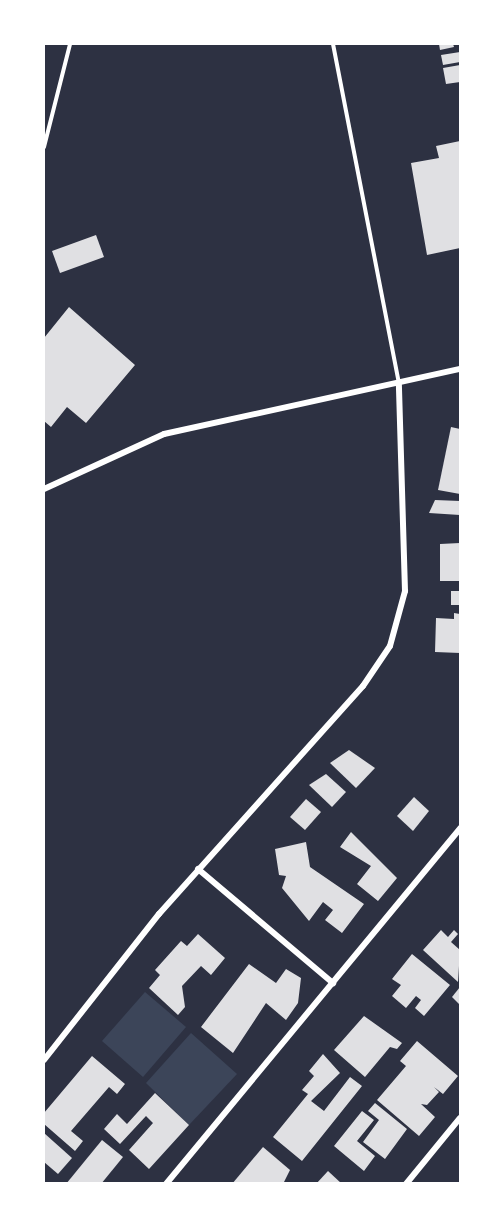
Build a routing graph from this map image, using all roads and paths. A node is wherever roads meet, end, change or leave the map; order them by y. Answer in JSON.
{"nodes":[{"id":1,"x":70,"y":44,"type":"edge"},
{"id":2,"x":333,"y":44,"type":"edge"},
{"id":3,"x":44,"y":147,"type":"edge"},
{"id":4,"x":460,"y":369,"type":"edge"},
{"id":5,"x":399,"y":385,"type":"junction"},
{"id":6,"x":44,"y":489,"type":"edge"},
{"id":7,"x":460,"y":828,"type":"edge"},
{"id":8,"x":198,"y":869,"type":"junction"},
{"id":9,"x":333,"y":983,"type":"junction"},
{"id":10,"x":44,"y":1060,"type":"edge"},
{"id":11,"x":460,"y":1118,"type":"edge"},
{"id":12,"x":166,"y":1184,"type":"edge"},
{"id":13,"x":406,"y":1184,"type":"edge"}],
"edges":[{"from":1,"to":3,"type":"lane"},
{"from":2,"to":5,"type":"lane"},
{"from":4,"to":5,"type":"street"},
{"from":5,"to":6,"type":"street"},
{"from":5,"to":8,"type":"street"},
{"from":7,"to":9,"type":"street"},
{"from":8,"to":9,"type":"street"},
{"from":8,"to":10,"type":"street"},
{"from":9,"to":12,"type":"street"},
{"from":11,"to":13,"type":"street"}]}
